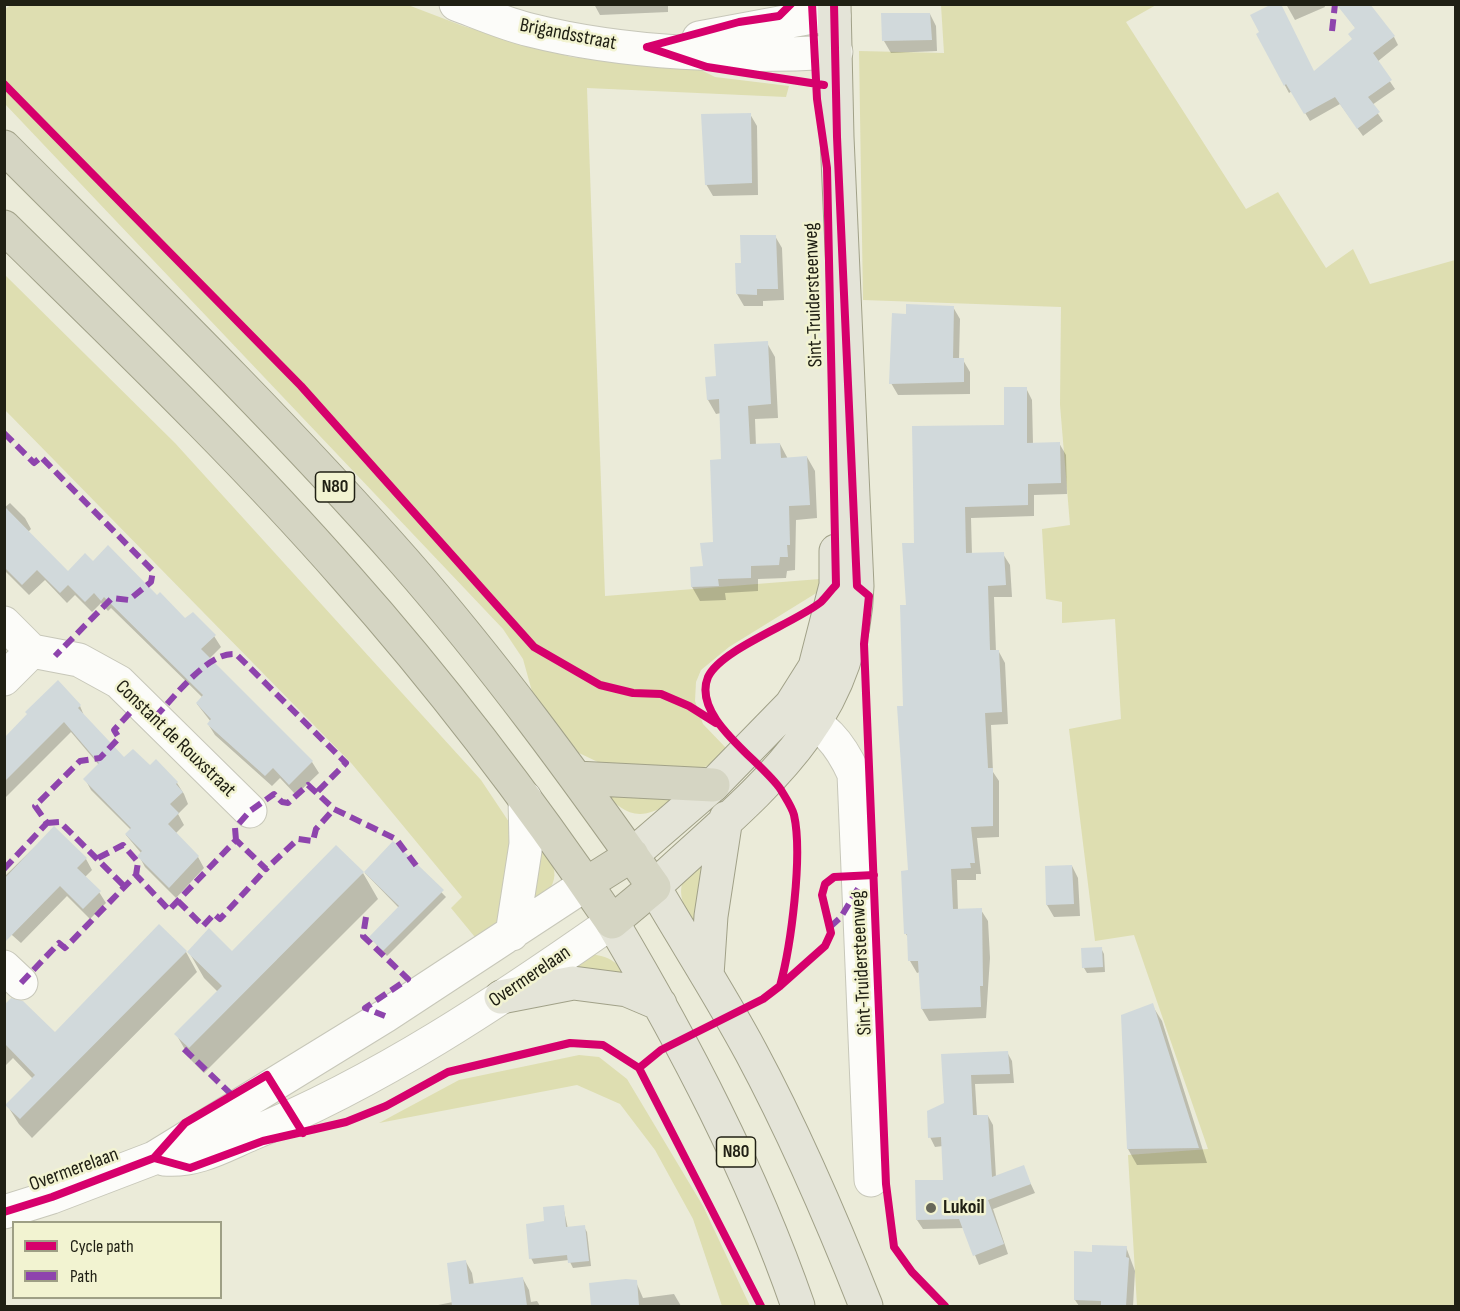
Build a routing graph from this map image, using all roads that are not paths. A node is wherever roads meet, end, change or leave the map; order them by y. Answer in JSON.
{"nodes":[{"id":1,"x":456,"y":4,"type":"edge"},
{"id":2,"x":823,"y":11,"type":"edge"},
{"id":3,"x":532,"y":17,"type":"edge"},
{"id":4,"x":647,"y":47,"type":"junction"},
{"id":5,"x":825,"y":52,"type":"junction"},
{"id":6,"x":4,"y":147,"type":"edge"},
{"id":7,"x":4,"y":227,"type":"edge"},
{"id":8,"x":4,"y":623,"type":"edge"},
{"id":9,"x":32,"y":651,"type":"junction"},
{"id":10,"x":4,"y":679,"type":"edge"},
{"id":11,"x":803,"y":714,"type":"junction"},
{"id":12,"x":576,"y":778,"type":"junction"},
{"id":13,"x":713,"y":785,"type":"junction"},
{"id":14,"x":525,"y":798,"type":"junction"},
{"id":15,"x":250,"y":811,"type":"dead end"},
{"id":16,"x":726,"y":818,"type":"junction"},
{"id":17,"x":632,"y":855,"type":"junction"},
{"id":18,"x":586,"y":884,"type":"junction"},
{"id":19,"x":654,"y":887,"type":"junction"},
{"id":20,"x":612,"y":922,"type":"junction"},
{"id":21,"x":512,"y":934,"type":"junction"},
{"id":22,"x":707,"y":975,"type":"junction"},
{"id":23,"x":501,"y":998,"type":"junction"},
{"id":24,"x":660,"y":1004,"type":"junction"},
{"id":25,"x":154,"y":1158,"type":"junction"},
{"id":26,"x":871,"y":1180,"type":"dead end"},
{"id":27,"x":4,"y":1212,"type":"edge"},
{"id":28,"x":798,"y":1306,"type":"edge"},
{"id":29,"x":866,"y":1306,"type":"edge"}],
"edges":[{"from":1,"to":3,"type":"street","name":"Brigandsstraat"},
{"from":2,"to":4,"type":"street","name":"Brigandsstraat"},
{"from":2,"to":5,"type":"main road","name":"Sint-Truidersteenweg"},
{"from":3,"to":4,"type":"street","name":"Brigandsstraat"},
{"from":4,"to":5,"type":"street","name":"Brigandsstraat"},
{"from":5,"to":11,"type":"main road","name":"Sint-Truidersteenweg"},
{"from":6,"to":12,"type":"highway","number":"N80"},
{"from":7,"to":14,"type":"highway","number":"N80"},
{"from":8,"to":9,"type":"street"},
{"from":9,"to":10,"type":"street"},
{"from":9,"to":15,"type":"street","name":"Constant de Rouxstraat"},
{"from":11,"to":13,"type":"main road","name":"Sint-Truidersteenweg"},
{"from":11,"to":16,"type":"main road","name":"Sint-Truidersteenweg"},
{"from":11,"to":26,"type":"street","name":"Sint-Truidersteenweg"},
{"from":12,"to":13,"type":"highway"},
{"from":12,"to":17,"type":"highway","number":"N80"},
{"from":13,"to":17,"type":"main road","name":"Sint-Truidersteenweg"},
{"from":14,"to":18,"type":"highway","number":"N80"},
{"from":14,"to":21,"type":"street"},
{"from":16,"to":19,"type":"main road","name":"Sint-Truidersteenweg"},
{"from":16,"to":22,"type":"main road"},
{"from":17,"to":18,"type":"highway","name":"Sint-Truidersteenweg"},
{"from":17,"to":19,"type":"highway","number":"N80"},
{"from":18,"to":20,"type":"highway","number":"N80"},
{"from":18,"to":21,"type":"street","name":"Overmerelaan"},
{"from":19,"to":20,"type":"highway","name":"Sint-Truidersteenweg"},
{"from":19,"to":22,"type":"main road","number":"N80"},
{"from":20,"to":23,"type":"street","name":"Overmerelaan"},
{"from":20,"to":24,"type":"main road","number":"N80"},
{"from":21,"to":25,"type":"street","name":"Overmerelaan"},
{"from":22,"to":29,"type":"main road","number":"N80"},
{"from":23,"to":24,"type":"main road"},
{"from":23,"to":25,"type":"street","name":"Overmerelaan"},
{"from":24,"to":28,"type":"main road","number":"N80"},
{"from":25,"to":27,"type":"street","name":"Overmerelaan"}]}
